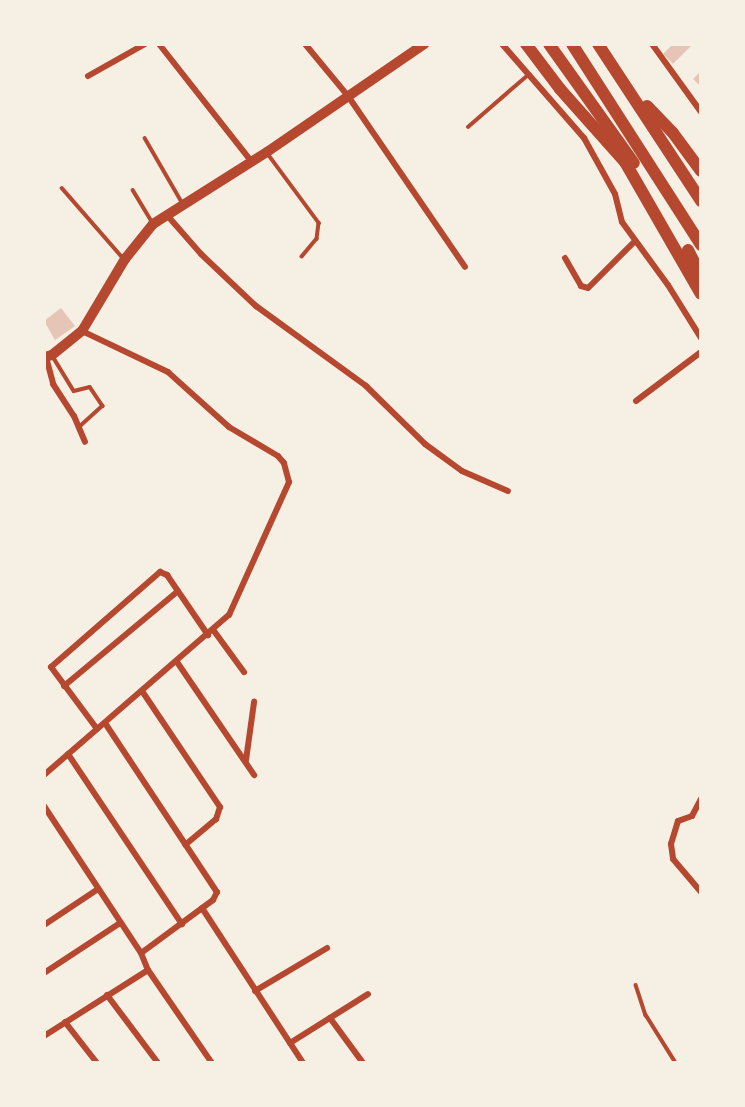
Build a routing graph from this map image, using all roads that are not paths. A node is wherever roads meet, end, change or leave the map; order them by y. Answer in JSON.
{"nodes":[{"id":1,"x":145,"y":44,"type":"edge"},
{"id":2,"x":159,"y":44,"type":"edge"},
{"id":3,"x":305,"y":44,"type":"edge"},
{"id":4,"x":424,"y":44,"type":"edge"},
{"id":5,"x":502,"y":44,"type":"edge"},
{"id":6,"x":526,"y":44,"type":"edge"},
{"id":7,"x":549,"y":44,"type":"edge"},
{"id":8,"x":572,"y":44,"type":"edge"},
{"id":9,"x":597,"y":44,"type":"edge"},
{"id":10,"x":652,"y":44,"type":"edge"},
{"id":11,"x":528,"y":75,"type":"junction"},
{"id":12,"x":88,"y":76,"type":"dead end"},
{"id":13,"x":625,"y":83,"type":"junction"},
{"id":14,"x":348,"y":96,"type":"junction"},
{"id":15,"x":701,"y":112,"type":"edge"},
{"id":16,"x":468,"y":127,"type":"dead end"},
{"id":17,"x":145,"y":138,"type":"dead end"},
{"id":18,"x":267,"y":152,"type":"junction"},
{"id":19,"x":253,"y":162,"type":"junction"},
{"id":20,"x":701,"y":171,"type":"edge"},
{"id":21,"x":62,"y":188,"type":"dead end"},
{"id":22,"x":133,"y":190,"type":"dead end"},
{"id":23,"x":701,"y":201,"type":"edge"},
{"id":24,"x":183,"y":203,"type":"junction"},
{"id":25,"x":166,"y":214,"type":"junction"},
{"id":26,"x":153,"y":224,"type":"junction"},
{"id":27,"x":635,"y":241,"type":"junction"},
{"id":28,"x":701,"y":245,"type":"edge"},
{"id":29,"x":302,"y":257,"type":"dead end"},
{"id":30,"x":565,"y":258,"type":"dead end"},
{"id":31,"x":125,"y":259,"type":"junction"},
{"id":32,"x":464,"y":268,"type":"dead end"},
{"id":33,"x":701,"y":275,"type":"edge"},
{"id":34,"x":701,"y":294,"type":"edge"},
{"id":35,"x":82,"y":331,"type":"junction"},
{"id":36,"x":701,"y":338,"type":"edge"},
{"id":37,"x":701,"y":352,"type":"edge"},
{"id":38,"x":47,"y":357,"type":"edge"},
{"id":39,"x":636,"y":401,"type":"dead end"},
{"id":40,"x":79,"y":428,"type":"junction"},
{"id":41,"x":85,"y":442,"type":"dead end"},
{"id":42,"x":508,"y":491,"type":"dead end"},
{"id":43,"x":178,"y":591,"type":"junction"},
{"id":44,"x":211,"y":633,"type":"junction"},
{"id":45,"x":177,"y":662,"type":"junction"},
{"id":46,"x":48,"y":667,"type":"edge"},
{"id":47,"x":244,"y":672,"type":"dead end"},
{"id":48,"x":64,"y":686,"type":"junction"},
{"id":49,"x":142,"y":691,"type":"junction"},
{"id":50,"x":254,"y":702,"type":"dead end"},
{"id":51,"x":105,"y":723,"type":"junction"},
{"id":52,"x":97,"y":729,"type":"junction"},
{"id":53,"x":68,"y":754,"type":"junction"},
{"id":54,"x":246,"y":760,"type":"junction"},
{"id":55,"x":44,"y":775,"type":"edge"},
{"id":56,"x":254,"y":775,"type":"dead end"},
{"id":57,"x":701,"y":799,"type":"edge"},
{"id":58,"x":44,"y":806,"type":"edge"},
{"id":59,"x":185,"y":845,"type":"junction"},
{"id":60,"x":98,"y":889,"type":"junction"},
{"id":61,"x":701,"y":892,"type":"edge"},
{"id":62,"x":202,"y":908,"type":"junction"},
{"id":63,"x":120,"y":923,"type":"junction"},
{"id":64,"x":182,"y":924,"type":"junction"},
{"id":65,"x":44,"y":925,"type":"edge"},
{"id":66,"x":327,"y":948,"type":"dead end"},
{"id":67,"x":141,"y":953,"type":"junction"},
{"id":68,"x":148,"y":970,"type":"junction"},
{"id":69,"x":44,"y":973,"type":"edge"},
{"id":70,"x":636,"y":985,"type":"dead end"},
{"id":71,"x":255,"y":991,"type":"junction"},
{"id":72,"x":368,"y":994,"type":"dead end"},
{"id":73,"x":107,"y":995,"type":"junction"},
{"id":74,"x":330,"y":1018,"type":"junction"},
{"id":75,"x":65,"y":1022,"type":"junction"},
{"id":76,"x":44,"y":1036,"type":"edge"},
{"id":77,"x":290,"y":1043,"type":"junction"},
{"id":78,"x":97,"y":1063,"type":"edge"},
{"id":79,"x":158,"y":1063,"type":"edge"},
{"id":80,"x":212,"y":1063,"type":"edge"},
{"id":81,"x":303,"y":1063,"type":"edge"},
{"id":82,"x":363,"y":1063,"type":"edge"},
{"id":83,"x":676,"y":1063,"type":"edge"}],
"edges":[{"from":1,"to":12,"type":"street"},
{"from":2,"to":19,"type":"street"},
{"from":3,"to":14,"type":"street"},
{"from":4,"to":14,"type":"main road"},
{"from":5,"to":11,"type":"street"},
{"from":6,"to":34,"type":"highway"},
{"from":7,"to":33,"type":"highway"},
{"from":8,"to":28,"type":"highway"},
{"from":9,"to":13,"type":"highway"},
{"from":10,"to":15,"type":"street"},
{"from":11,"to":16,"type":"lane"},
{"from":11,"to":27,"type":"street"},
{"from":13,"to":20,"type":"highway"},
{"from":13,"to":23,"type":"highway"},
{"from":14,"to":18,"type":"main road"},
{"from":14,"to":32,"type":"street"},
{"from":17,"to":24,"type":"lane"},
{"from":18,"to":19,"type":"main road"},
{"from":18,"to":29,"type":"lane"},
{"from":19,"to":24,"type":"main road"},
{"from":21,"to":31,"type":"lane"},
{"from":22,"to":26,"type":"lane"},
{"from":24,"to":25,"type":"main road"},
{"from":25,"to":26,"type":"main road"},
{"from":25,"to":42,"type":"street"},
{"from":26,"to":31,"type":"main road"},
{"from":27,"to":30,"type":"street"},
{"from":27,"to":36,"type":"street"},
{"from":31,"to":35,"type":"main road"},
{"from":35,"to":38,"type":"main road"},
{"from":35,"to":44,"type":"street"},
{"from":37,"to":39,"type":"street"},
{"from":38,"to":40,"type":"street"},
{"from":38,"to":40,"type":"lane"},
{"from":40,"to":41,"type":"street"},
{"from":43,"to":44,"type":"street"},
{"from":43,"to":46,"type":"street"},
{"from":43,"to":48,"type":"street"},
{"from":44,"to":45,"type":"street"},
{"from":44,"to":47,"type":"street"},
{"from":45,"to":49,"type":"street"},
{"from":45,"to":54,"type":"street"},
{"from":46,"to":48,"type":"street"},
{"from":48,"to":52,"type":"street"},
{"from":49,"to":51,"type":"street"},
{"from":49,"to":59,"type":"street"},
{"from":50,"to":54,"type":"street"},
{"from":51,"to":52,"type":"street"},
{"from":51,"to":59,"type":"street"},
{"from":52,"to":53,"type":"street"},
{"from":53,"to":55,"type":"street"},
{"from":53,"to":64,"type":"street"},
{"from":54,"to":56,"type":"street"},
{"from":57,"to":61,"type":"street"},
{"from":58,"to":60,"type":"street"},
{"from":59,"to":62,"type":"street"},
{"from":60,"to":63,"type":"street"},
{"from":60,"to":65,"type":"street"},
{"from":62,"to":64,"type":"street"},
{"from":62,"to":71,"type":"street"},
{"from":63,"to":67,"type":"street"},
{"from":63,"to":69,"type":"street"},
{"from":64,"to":67,"type":"street"},
{"from":66,"to":71,"type":"street"},
{"from":67,"to":68,"type":"street"},
{"from":68,"to":73,"type":"street"},
{"from":68,"to":80,"type":"street"},
{"from":70,"to":83,"type":"lane"},
{"from":71,"to":77,"type":"street"},
{"from":72,"to":74,"type":"street"},
{"from":73,"to":75,"type":"street"},
{"from":73,"to":79,"type":"street"},
{"from":74,"to":77,"type":"street"},
{"from":74,"to":82,"type":"street"},
{"from":75,"to":76,"type":"street"},
{"from":75,"to":78,"type":"street"},
{"from":77,"to":81,"type":"street"}]}
